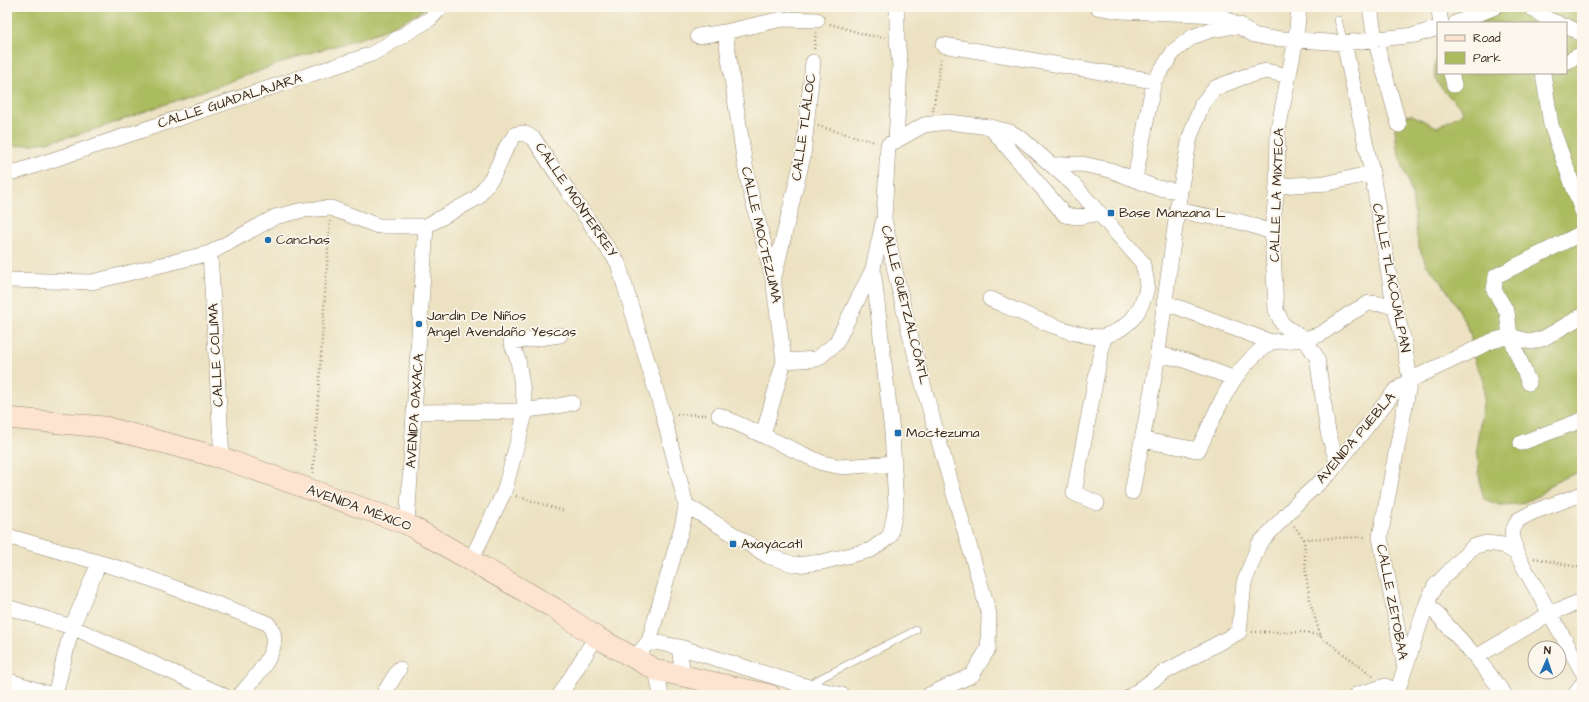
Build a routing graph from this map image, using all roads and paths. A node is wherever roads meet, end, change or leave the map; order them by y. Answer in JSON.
{"nodes":[{"id":1,"x":441,"y":7,"type":"edge"},
{"id":2,"x":897,"y":7,"type":"edge"},
{"id":3,"x":1097,"y":7,"type":"edge"},
{"id":4,"x":1299,"y":7,"type":"edge"},
{"id":5,"x":1370,"y":7,"type":"edge"},
{"id":6,"x":1438,"y":7,"type":"edge"},
{"id":7,"x":1492,"y":7,"type":"edge"},
{"id":8,"x":1530,"y":7,"type":"edge"},
{"id":9,"x":1121,"y":9,"type":"edge"},
{"id":10,"x":1195,"y":10,"type":"edge"},
{"id":11,"x":780,"y":13,"type":"edge"},
{"id":12,"x":817,"y":20,"type":"junction"},
{"id":13,"x":1338,"y":20,"type":"dead end"},
{"id":14,"x":1441,"y":22,"type":"edge"},
{"id":15,"x":1459,"y":22,"type":"edge"},
{"id":16,"x":1552,"y":22,"type":"edge"},
{"id":17,"x":1240,"y":25,"type":"junction"},
{"id":18,"x":1567,"y":26,"type":"edge"},
{"id":19,"x":1437,"y":28,"type":"edge"},
{"id":20,"x":725,"y":32,"type":"junction"},
{"id":21,"x":1582,"y":34,"type":"edge"},
{"id":22,"x":698,"y":36,"type":"dead end"},
{"id":23,"x":1296,"y":39,"type":"junction"},
{"id":24,"x":897,"y":40,"type":"junction"},
{"id":25,"x":1375,"y":40,"type":"junction"},
{"id":26,"x":1344,"y":43,"type":"junction"},
{"id":27,"x":943,"y":45,"type":"joint"},
{"id":28,"x":1582,"y":54,"type":"edge"},
{"id":29,"x":813,"y":62,"type":"joint"},
{"id":30,"x":1567,"y":62,"type":"edge"},
{"id":31,"x":1544,"y":74,"type":"edge"},
{"id":32,"x":1290,"y":76,"type":"junction"},
{"id":33,"x":1154,"y":81,"type":"junction"},
{"id":34,"x":806,"y":123,"type":"junction"},
{"id":35,"x":931,"y":124,"type":"junction"},
{"id":36,"x":1399,"y":125,"type":"dead end"},
{"id":37,"x":990,"y":127,"type":"junction"},
{"id":38,"x":892,"y":143,"type":"junction"},
{"id":39,"x":1054,"y":165,"type":"junction"},
{"id":40,"x":7,"y":173,"type":"edge"},
{"id":41,"x":1372,"y":173,"type":"junction"},
{"id":42,"x":1135,"y":178,"type":"junction"},
{"id":43,"x":1277,"y":186,"type":"junction"},
{"id":44,"x":1180,"y":191,"type":"junction"},
{"id":45,"x":331,"y":208,"type":"junction"},
{"id":46,"x":1178,"y":208,"type":"junction"},
{"id":47,"x":1582,"y":211,"type":"edge"},
{"id":48,"x":1100,"y":213,"type":"junction"},
{"id":49,"x":884,"y":218,"type":"junction"},
{"id":50,"x":426,"y":226,"type":"junction"},
{"id":51,"x":1272,"y":232,"type":"junction"},
{"id":52,"x":1582,"y":233,"type":"edge"},
{"id":53,"x":210,"y":253,"type":"junction"},
{"id":54,"x":1142,"y":262,"type":"junction"},
{"id":55,"x":873,"y":268,"type":"junction"},
{"id":56,"x":1168,"y":274,"type":"junction"},
{"id":57,"x":773,"y":279,"type":"junction"},
{"id":58,"x":7,"y":280,"type":"edge"},
{"id":59,"x":990,"y":299,"type":"dead end"},
{"id":60,"x":1164,"y":302,"type":"junction"},
{"id":61,"x":1394,"y":305,"type":"junction"},
{"id":62,"x":1582,"y":316,"type":"edge"},
{"id":63,"x":560,"y":335,"type":"dead end"},
{"id":64,"x":1104,"y":336,"type":"junction"},
{"id":65,"x":1510,"y":336,"type":"junction"},
{"id":66,"x":1305,"y":339,"type":"junction"},
{"id":67,"x":1271,"y":342,"type":"junction"},
{"id":68,"x":1157,"y":354,"type":"junction"},
{"id":69,"x":784,"y":361,"type":"junction"},
{"id":70,"x":1233,"y":378,"type":"junction"},
{"id":71,"x":1410,"y":380,"type":"junction"},
{"id":72,"x":1529,"y":383,"type":"dead end"},
{"id":73,"x":572,"y":404,"type":"dead end"},
{"id":74,"x":526,"y":411,"type":"junction"},
{"id":75,"x":416,"y":412,"type":"junction"},
{"id":76,"x":662,"y":414,"type":"junction"},
{"id":77,"x":719,"y":415,"type":"joint"},
{"id":78,"x":7,"y":418,"type":"edge"},
{"id":79,"x":1582,"y":420,"type":"edge"},
{"id":80,"x":763,"y":435,"type":"junction"},
{"id":81,"x":1142,"y":440,"type":"junction"},
{"id":82,"x":1521,"y":443,"type":"dead end"},
{"id":83,"x":222,"y":458,"type":"junction"},
{"id":84,"x":1337,"y":462,"type":"junction"},
{"id":85,"x":894,"y":463,"type":"junction"},
{"id":86,"x":311,"y":491,"type":"junction"},
{"id":87,"x":504,"y":492,"type":"junction"},
{"id":88,"x":1132,"y":492,"type":"dead end"},
{"id":89,"x":1582,"y":494,"type":"edge"},
{"id":90,"x":1097,"y":503,"type":"dead end"},
{"id":91,"x":686,"y":505,"type":"junction"},
{"id":92,"x":564,"y":511,"type":"dead end"},
{"id":93,"x":1286,"y":514,"type":"junction"},
{"id":94,"x":407,"y":524,"type":"junction"},
{"id":95,"x":7,"y":536,"type":"edge"},
{"id":96,"x":1380,"y":537,"type":"junction"},
{"id":97,"x":1304,"y":539,"type":"junction"},
{"id":98,"x":1516,"y":553,"type":"junction"},
{"id":99,"x":471,"y":560,"type":"junction"},
{"id":100,"x":99,"y":562,"type":"junction"},
{"id":101,"x":1582,"y":568,"type":"edge"},
{"id":102,"x":1582,"y":601,"type":"edge"},
{"id":103,"x":1427,"y":603,"type":"junction"},
{"id":104,"x":7,"y":607,"type":"edge"},
{"id":105,"x":1551,"y":613,"type":"junction"},
{"id":106,"x":72,"y":627,"type":"junction"},
{"id":107,"x":916,"y":630,"type":"dead end"},
{"id":108,"x":1238,"y":632,"type":"junction"},
{"id":109,"x":1321,"y":636,"type":"junction"},
{"id":110,"x":596,"y":637,"type":"junction"},
{"id":111,"x":649,"y":641,"type":"junction"},
{"id":112,"x":679,"y":647,"type":"junction"},
{"id":113,"x":1476,"y":657,"type":"junction"},
{"id":114,"x":635,"y":658,"type":"junction"},
{"id":115,"x":1404,"y":668,"type":"junction"},
{"id":116,"x":398,"y":670,"type":"dead end"},
{"id":117,"x":656,"y":670,"type":"junction"},
{"id":118,"x":1582,"y":671,"type":"edge"},
{"id":119,"x":682,"y":675,"type":"junction"},
{"id":120,"x":7,"y":680,"type":"edge"},
{"id":121,"x":1582,"y":684,"type":"edge"},
{"id":122,"x":805,"y":686,"type":"junction"},
{"id":123,"x":1394,"y":692,"type":"edge"},
{"id":124,"x":53,"y":695,"type":"edge"},
{"id":125,"x":223,"y":695,"type":"edge"},
{"id":126,"x":240,"y":695,"type":"edge"},
{"id":127,"x":383,"y":695,"type":"edge"},
{"id":128,"x":560,"y":695,"type":"edge"},
{"id":129,"x":661,"y":695,"type":"edge"},
{"id":130,"x":770,"y":695,"type":"edge"},
{"id":131,"x":842,"y":695,"type":"edge"},
{"id":132,"x":929,"y":695,"type":"edge"},
{"id":133,"x":1132,"y":695,"type":"edge"},
{"id":134,"x":1356,"y":695,"type":"edge"},
{"id":135,"x":1505,"y":695,"type":"edge"},
{"id":136,"x":1575,"y":695,"type":"edge"}],
"edges":[{"from":1,"to":40,"type":"street","name":"CALLE GUADALAJARA"},
{"from":2,"to":24,"type":"street"},
{"from":3,"to":9,"type":"street"},
{"from":4,"to":23,"type":"street","name":"CALLE LA MIXTECA"},
{"from":5,"to":25,"type":"street"},
{"from":6,"to":14,"type":"street"},
{"from":7,"to":15,"type":"street"},
{"from":8,"to":16,"type":"street"},
{"from":9,"to":10,"type":"street"},
{"from":10,"to":17,"type":"street"},
{"from":11,"to":12,"type":"street"},
{"from":11,"to":20,"type":"street"},
{"from":12,"to":24,"type":"path"},
{"from":12,"to":29,"type":"path","name":"CALLE TLÁLOC"},
{"from":13,"to":26,"type":"lane","name":"CALLE TLACOJALPAN"},
{"from":17,"to":23,"type":"street"},
{"from":17,"to":33,"type":"street"},
{"from":18,"to":21,"type":"street"},
{"from":19,"to":25,"type":"street"},
{"from":20,"to":22,"type":"street"},
{"from":20,"to":57,"type":"street","name":"CALLE MOCTEZUMA"},
{"from":23,"to":26,"type":"street"},
{"from":23,"to":32,"type":"street","name":"CALLE LA MIXTECA"},
{"from":24,"to":38,"type":"street"},
{"from":25,"to":26,"type":"street"},
{"from":25,"to":36,"type":"street"},
{"from":26,"to":41,"type":"street","name":"CALLE TLACOJALPAN"},
{"from":27,"to":33,"type":"street"},
{"from":27,"to":35,"type":"path"},
{"from":28,"to":30,"type":"street"},
{"from":29,"to":34,"type":"street","name":"CALLE TLÁLOC"},
{"from":31,"to":47,"type":"street"},
{"from":32,"to":43,"type":"street","name":"CALLE LA MIXTECA"},
{"from":32,"to":44,"type":"street"},
{"from":33,"to":42,"type":"street"},
{"from":34,"to":38,"type":"path"},
{"from":34,"to":57,"type":"street","name":"CALLE TLÁLOC"},
{"from":35,"to":37,"type":"street"},
{"from":35,"to":38,"type":"street"},
{"from":37,"to":39,"type":"street"},
{"from":37,"to":48,"type":"street"},
{"from":38,"to":49,"type":"street"},
{"from":39,"to":42,"type":"street"},
{"from":39,"to":48,"type":"street"},
{"from":41,"to":43,"type":"street"},
{"from":41,"to":61,"type":"street","name":"CALLE TLACOJALPAN"},
{"from":42,"to":44,"type":"street"},
{"from":43,"to":51,"type":"street","name":"CALLE LA MIXTECA"},
{"from":44,"to":46,"type":"street"},
{"from":45,"to":50,"type":"street","name":"CALLE MONTERREY"},
{"from":45,"to":53,"type":"street","name":"CALLE MONTERREY"},
{"from":45,"to":86,"type":"path"},
{"from":46,"to":51,"type":"street"},
{"from":46,"to":56,"type":"street"},
{"from":48,"to":54,"type":"street"},
{"from":49,"to":55,"type":"street","name":"CALLE QUETZALCÓATL"},
{"from":49,"to":132,"type":"street","name":"CALLE QUETZALCÓATL"},
{"from":50,"to":75,"type":"street","name":"AVENIDA OAXACA"},
{"from":50,"to":76,"type":"street","name":"CALLE MONTERREY"},
{"from":51,"to":66,"type":"street","name":"CALLE LA MIXTECA"},
{"from":52,"to":65,"type":"street"},
{"from":53,"to":58,"type":"street","name":"CALLE MONTERREY"},
{"from":53,"to":83,"type":"street","name":"CALLE COLIMA"},
{"from":54,"to":56,"type":"street"},
{"from":54,"to":64,"type":"street"},
{"from":55,"to":69,"type":"street"},
{"from":55,"to":85,"type":"street","name":"CALLE QUETZALCÓATL"},
{"from":56,"to":60,"type":"street"},
{"from":57,"to":69,"type":"street","name":"CALLE MOCTEZUMA"},
{"from":59,"to":64,"type":"street"},
{"from":60,"to":67,"type":"street"},
{"from":60,"to":68,"type":"street"},
{"from":61,"to":66,"type":"street"},
{"from":61,"to":71,"type":"street","name":"CALLE TLACOJALPAN"},
{"from":62,"to":65,"type":"street"},
{"from":63,"to":74,"type":"street"},
{"from":64,"to":90,"type":"street"},
{"from":65,"to":71,"type":"street","name":"AVENIDA PUEBLA"},
{"from":65,"to":72,"type":"street"},
{"from":66,"to":67,"type":"street"},
{"from":66,"to":84,"type":"street","name":"CALLE LA MIXTECA"},
{"from":67,"to":70,"type":"street"},
{"from":68,"to":70,"type":"street"},
{"from":68,"to":81,"type":"street"},
{"from":69,"to":80,"type":"street","name":"CALLE MOCTEZUMA"},
{"from":70,"to":81,"type":"street"},
{"from":71,"to":84,"type":"street","name":"AVENIDA PUEBLA"},
{"from":71,"to":96,"type":"street","name":"CALLE TLACOJALPAN"},
{"from":73,"to":74,"type":"street"},
{"from":74,"to":75,"type":"street"},
{"from":74,"to":87,"type":"street"},
{"from":75,"to":94,"type":"street","name":"AVENIDA OAXACA"},
{"from":76,"to":77,"type":"path"},
{"from":76,"to":91,"type":"street","name":"CALLE MONTERREY"},
{"from":77,"to":80,"type":"street"},
{"from":78,"to":83,"type":"street","name":"AVENIDA MÉXICO"},
{"from":79,"to":82,"type":"street"},
{"from":80,"to":85,"type":"street"},
{"from":81,"to":88,"type":"street"},
{"from":83,"to":86,"type":"street","name":"AVENIDA MÉXICO"},
{"from":84,"to":93,"type":"street","name":"AVENIDA PUEBLA"},
{"from":85,"to":91,"type":"street","name":"CALLE QUETZALCÓATL"},
{"from":86,"to":94,"type":"street","name":"AVENIDA MÉXICO"},
{"from":87,"to":92,"type":"path"},
{"from":87,"to":99,"type":"street"},
{"from":89,"to":98,"type":"street"},
{"from":91,"to":111,"type":"street"},
{"from":93,"to":97,"type":"path"},
{"from":93,"to":108,"type":"street","name":"AVENIDA PUEBLA"},
{"from":94,"to":99,"type":"street","name":"AVENIDA MÉXICO"},
{"from":95,"to":100,"type":"street"},
{"from":96,"to":97,"type":"path"},
{"from":96,"to":115,"type":"street","name":"CALLE ZETOBAA"},
{"from":97,"to":109,"type":"path"},
{"from":98,"to":101,"type":"path"},
{"from":98,"to":103,"type":"street"},
{"from":98,"to":105,"type":"street"},
{"from":99,"to":110,"type":"street","name":"AVENIDA MÉXICO"},
{"from":100,"to":106,"type":"street"},
{"from":100,"to":126,"type":"street"},
{"from":102,"to":105,"type":"street"},
{"from":103,"to":113,"type":"street"},
{"from":103,"to":115,"type":"street"},
{"from":104,"to":106,"type":"street"},
{"from":105,"to":113,"type":"street"},
{"from":105,"to":118,"type":"street"},
{"from":106,"to":124,"type":"street"},
{"from":106,"to":125,"type":"street"},
{"from":107,"to":122,"type":"lane"},
{"from":108,"to":109,"type":"path"},
{"from":108,"to":133,"type":"street"},
{"from":109,"to":123,"type":"path"},
{"from":110,"to":114,"type":"street","name":"AVENIDA MÉXICO"},
{"from":110,"to":128,"type":"street"},
{"from":111,"to":112,"type":"street"},
{"from":111,"to":114,"type":"street"},
{"from":112,"to":119,"type":"street"},
{"from":112,"to":122,"type":"street"},
{"from":113,"to":135,"type":"street"},
{"from":114,"to":117,"type":"street","name":"AVENIDA MÉXICO"},
{"from":115,"to":123,"type":"street"},
{"from":116,"to":127,"type":"street"},
{"from":117,"to":119,"type":"street","name":"AVENIDA MÉXICO"},
{"from":117,"to":129,"type":"street"},
{"from":119,"to":130,"type":"street"},
{"from":120,"to":124,"type":"street"},
{"from":121,"to":136,"type":"street"},
{"from":122,"to":131,"type":"street"},
{"from":123,"to":134,"type":"street"}]}
